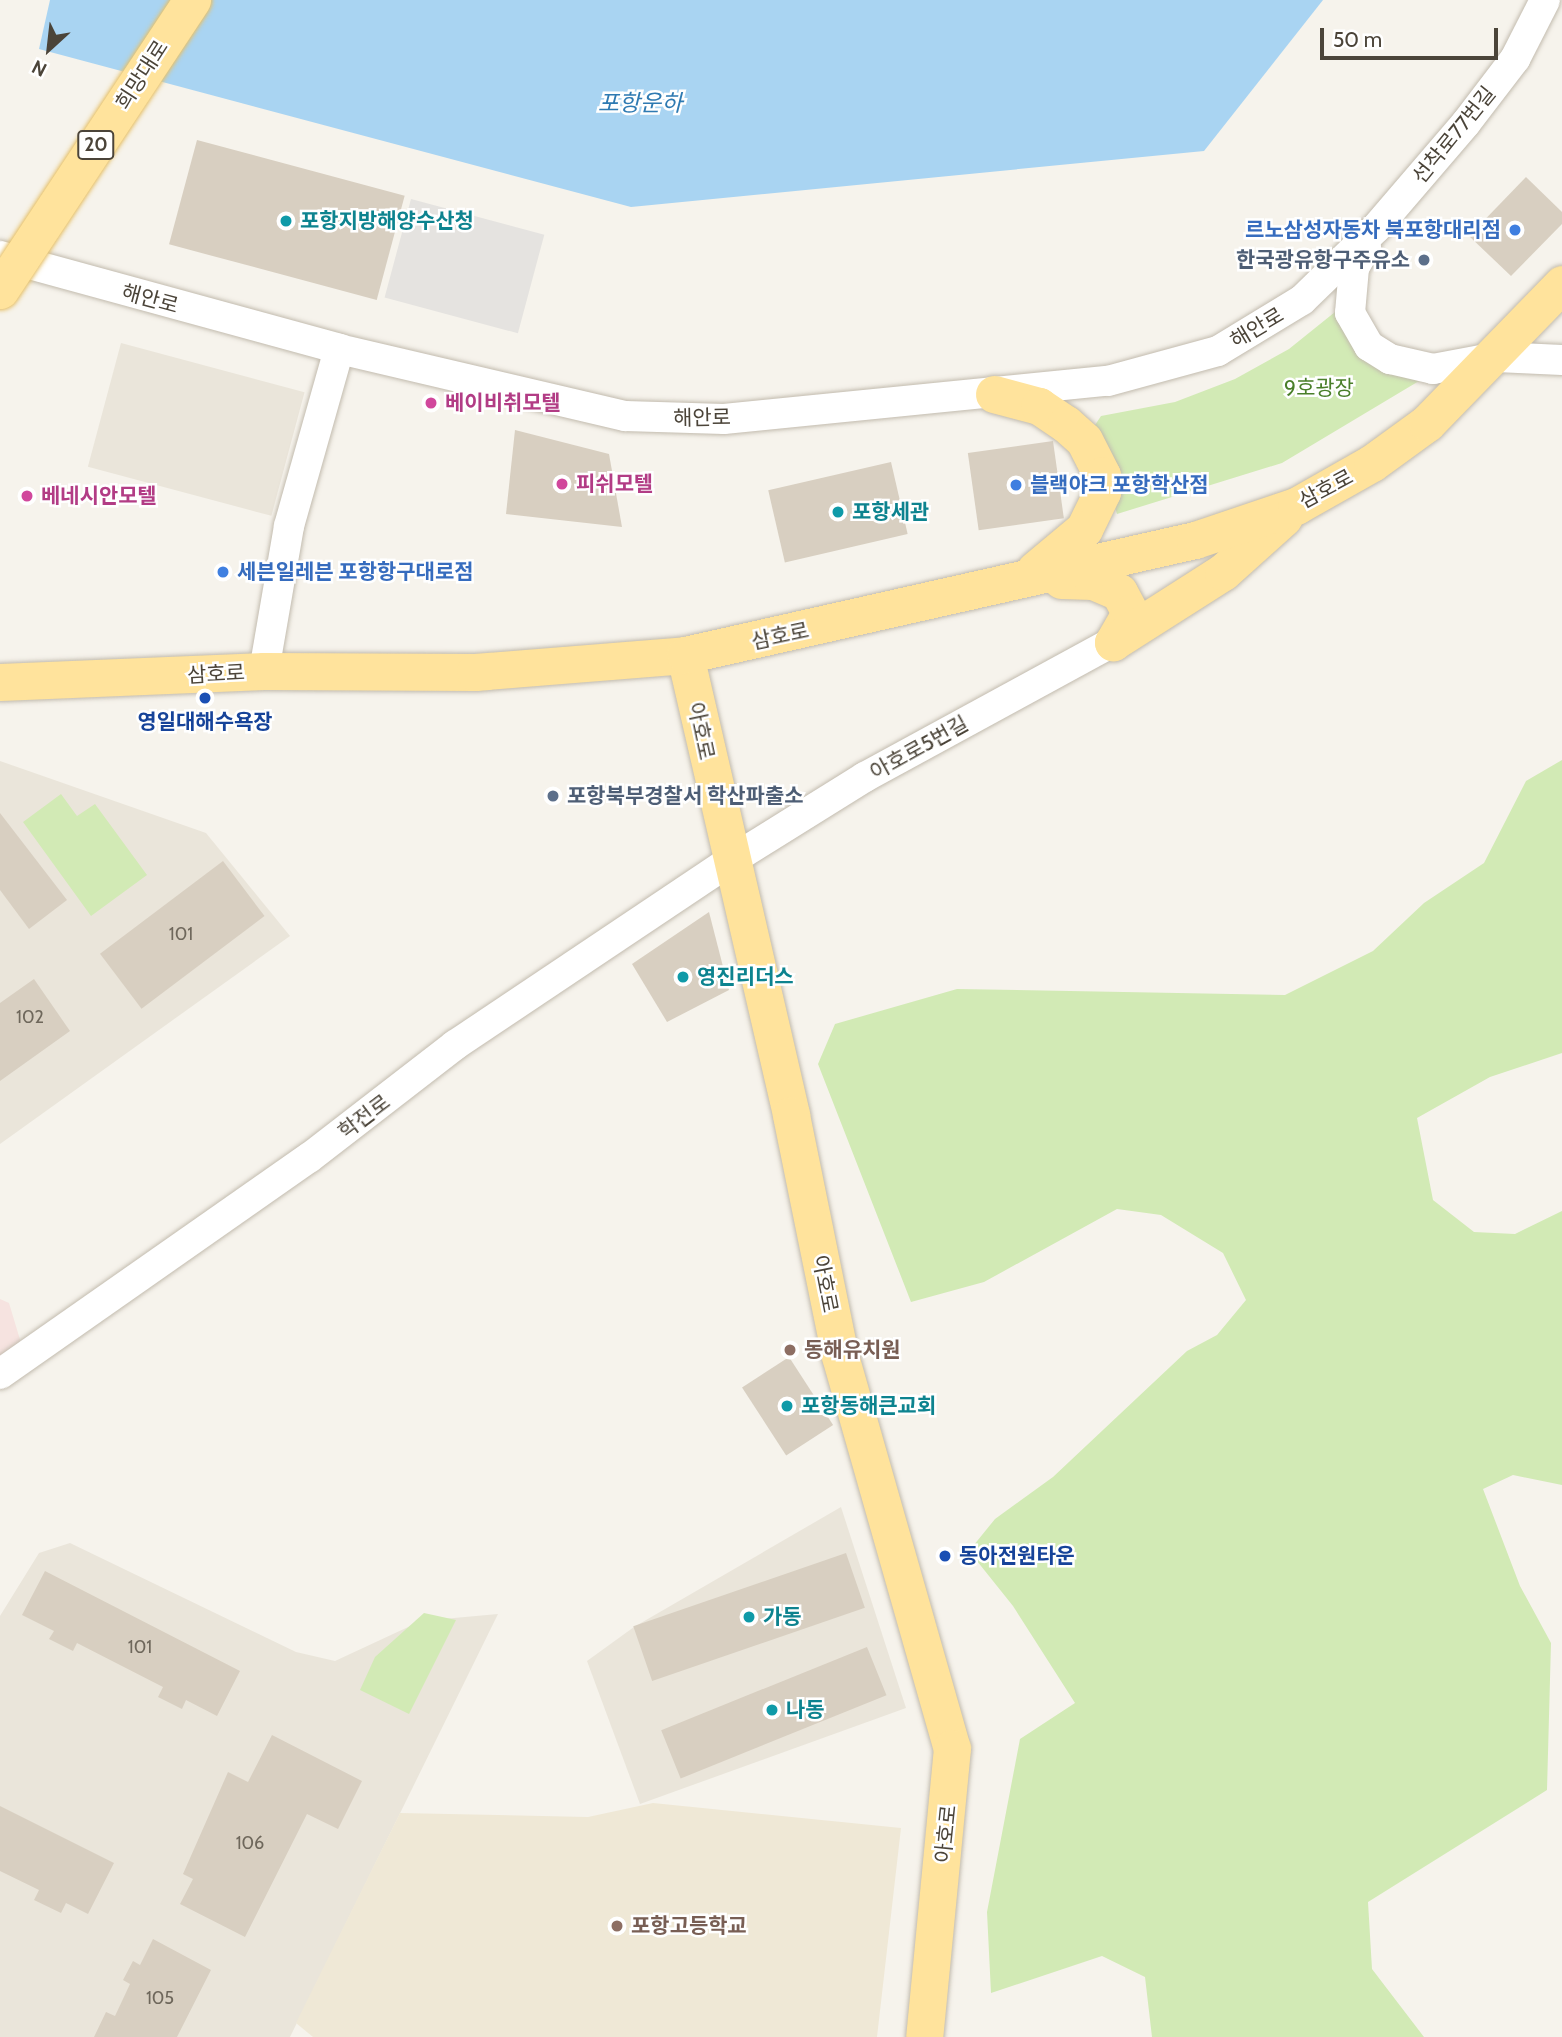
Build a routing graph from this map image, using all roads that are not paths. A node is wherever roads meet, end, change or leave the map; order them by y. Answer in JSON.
{"nodes":[{"id":1,"x":192,"y":0,"type":"edge"},
{"id":2,"x":1545,"y":0,"type":"edge"},
{"id":3,"x":1376,"y":228,"type":"junction"},
{"id":4,"x":0,"y":256,"type":"edge"},
{"id":5,"x":1562,"y":261,"type":"edge"},
{"id":6,"x":1562,"y":284,"type":"edge"},
{"id":7,"x":0,"y":290,"type":"edge"},
{"id":8,"x":339,"y":349,"type":"junction"},
{"id":9,"x":1497,"y":357,"type":"junction"},
{"id":10,"x":1562,"y":360,"type":"edge"},
{"id":11,"x":994,"y":394,"type":"junction"},
{"id":12,"x":1296,"y":506,"type":"junction"},
{"id":13,"x":1021,"y":579,"type":"junction"},
{"id":14,"x":1113,"y":642,"type":"junction"},
{"id":15,"x":685,"y":655,"type":"junction"},
{"id":16,"x":264,"y":671,"type":"junction"},
{"id":17,"x":0,"y":682,"type":"edge"},
{"id":18,"x":730,"y":861,"type":"junction"},
{"id":19,"x":0,"y":1374,"type":"edge"},
{"id":20,"x":923,"y":2037,"type":"edge"}],
"edges":[{"from":1,"to":7,"type":"main road","name":"희망대로","number":"20","bridge":true},
{"from":2,"to":3,"type":"street","name":"선착로77번길"},
{"from":3,"to":9,"type":"street"},
{"from":3,"to":11,"type":"street","name":"해안로"},
{"from":4,"to":8,"type":"street","name":"해안로"},
{"from":5,"to":9,"type":"main road","name":"삼호로"},
{"from":6,"to":9,"type":"main road","name":"삼호로"},
{"from":8,"to":11,"type":"street","name":"해안로"},
{"from":8,"to":16,"type":"street"},
{"from":9,"to":10,"type":"street"},
{"from":9,"to":12,"type":"main road","name":"삼호로"},
{"from":11,"to":13,"type":"main road"},
{"from":12,"to":13,"type":"main road","name":"삼호로"},
{"from":12,"to":14,"type":"main road"},
{"from":13,"to":14,"type":"main road"},
{"from":13,"to":15,"type":"main road","name":"삼호로"},
{"from":14,"to":18,"type":"street","name":"아호로5번길"},
{"from":15,"to":16,"type":"main road","name":"삼호로"},
{"from":15,"to":18,"type":"main road","name":"아호로"},
{"from":16,"to":17,"type":"main road","name":"삼호로"},
{"from":18,"to":19,"type":"street","name":"학전로"},
{"from":18,"to":20,"type":"main road","name":"아호로"}]}
